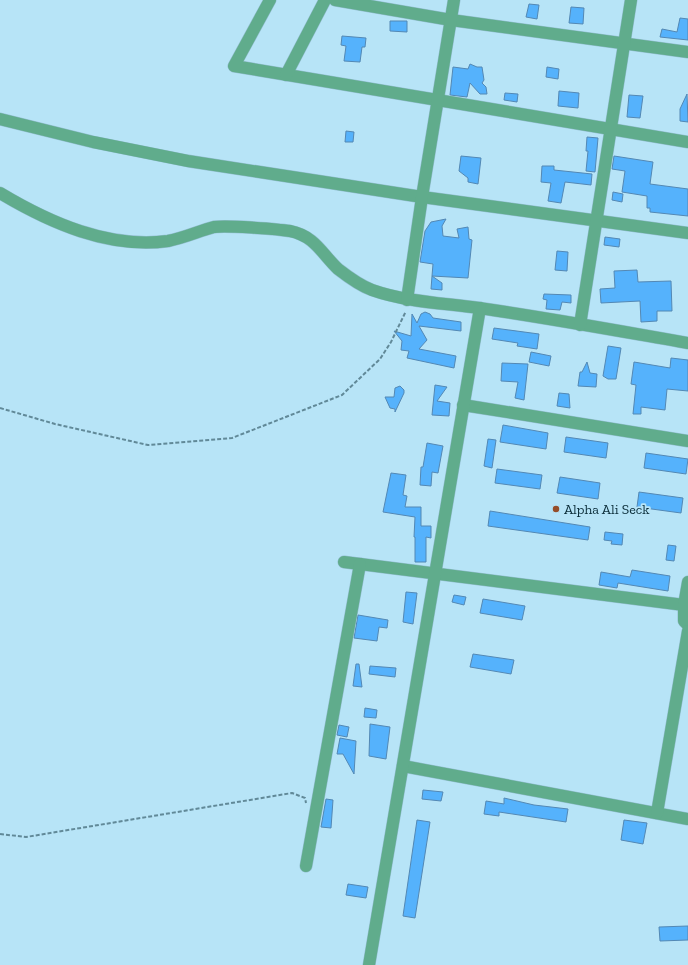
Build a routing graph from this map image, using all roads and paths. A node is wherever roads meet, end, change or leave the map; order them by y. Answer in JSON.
{"nodes":[{"id":1,"x":270,"y":0,"type":"edge"},
{"id":2,"x":325,"y":0,"type":"edge"},
{"id":3,"x":335,"y":0,"type":"edge"},
{"id":4,"x":454,"y":0,"type":"edge"},
{"id":5,"x":631,"y":0,"type":"edge"},
{"id":6,"x":451,"y":20,"type":"junction"},
{"id":7,"x":624,"y":43,"type":"junction"},
{"id":8,"x":688,"y":52,"type":"edge"},
{"id":9,"x":286,"y":75,"type":"junction"},
{"id":10,"x":438,"y":100,"type":"junction"},
{"id":11,"x":0,"y":119,"type":"edge"},
{"id":12,"x":611,"y":129,"type":"junction"},
{"id":13,"x":688,"y":142,"type":"edge"},
{"id":14,"x":0,"y":193,"type":"edge"},
{"id":15,"x":422,"y":197,"type":"junction"},
{"id":16,"x":596,"y":220,"type":"junction"},
{"id":17,"x":688,"y":233,"type":"edge"},
{"id":18,"x":407,"y":300,"type":"junction"},
{"id":19,"x":480,"y":308,"type":"junction"},
{"id":20,"x":580,"y":325,"type":"junction"},
{"id":21,"x":688,"y":343,"type":"edge"},
{"id":22,"x":463,"y":405,"type":"junction"},
{"id":23,"x":0,"y":408,"type":"edge"},
{"id":24,"x":688,"y":441,"type":"edge"},
{"id":25,"x":344,"y":562,"type":"dead end"},
{"id":26,"x":360,"y":564,"type":"junction"},
{"id":27,"x":435,"y":573,"type":"junction"},
{"id":28,"x":688,"y":582,"type":"edge"},
{"id":29,"x":684,"y":605,"type":"junction"},
{"id":30,"x":688,"y":625,"type":"edge"},
{"id":31,"x":688,"y":631,"type":"edge"},
{"id":32,"x":683,"y":692,"type":"edge"},
{"id":33,"x":403,"y":766,"type":"junction"},
{"id":34,"x":307,"y":806,"type":"dead end"},
{"id":35,"x":657,"y":813,"type":"junction"},
{"id":36,"x":688,"y":819,"type":"edge"},
{"id":37,"x":0,"y":834,"type":"edge"},
{"id":38,"x":306,"y":866,"type":"dead end"},
{"id":39,"x":370,"y":965,"type":"edge"}],
"edges":[{"from":1,"to":9,"type":"street"},
{"from":2,"to":9,"type":"street"},
{"from":3,"to":6,"type":"street"},
{"from":4,"to":6,"type":"street"},
{"from":5,"to":7,"type":"street"},
{"from":6,"to":7,"type":"street"},
{"from":6,"to":10,"type":"street"},
{"from":7,"to":8,"type":"street"},
{"from":7,"to":12,"type":"street"},
{"from":9,"to":10,"type":"street"},
{"from":10,"to":12,"type":"street"},
{"from":10,"to":15,"type":"street"},
{"from":11,"to":15,"type":"street"},
{"from":12,"to":13,"type":"street"},
{"from":12,"to":16,"type":"street"},
{"from":14,"to":18,"type":"street"},
{"from":15,"to":16,"type":"street"},
{"from":15,"to":18,"type":"street"},
{"from":16,"to":17,"type":"street"},
{"from":16,"to":20,"type":"street"},
{"from":18,"to":19,"type":"street"},
{"from":18,"to":23,"type":"path"},
{"from":19,"to":20,"type":"street"},
{"from":19,"to":22,"type":"street"},
{"from":20,"to":21,"type":"street"},
{"from":22,"to":24,"type":"street"},
{"from":22,"to":27,"type":"street"},
{"from":25,"to":26,"type":"street"},
{"from":26,"to":27,"type":"street"},
{"from":26,"to":38,"type":"street"},
{"from":27,"to":29,"type":"street"},
{"from":27,"to":33,"type":"street"},
{"from":28,"to":29,"type":"street"},
{"from":29,"to":30,"type":"street"},
{"from":31,"to":32,"type":"street"},
{"from":32,"to":35,"type":"street"},
{"from":33,"to":35,"type":"street"},
{"from":33,"to":39,"type":"street"},
{"from":34,"to":37,"type":"path"},
{"from":35,"to":36,"type":"street"}]}
